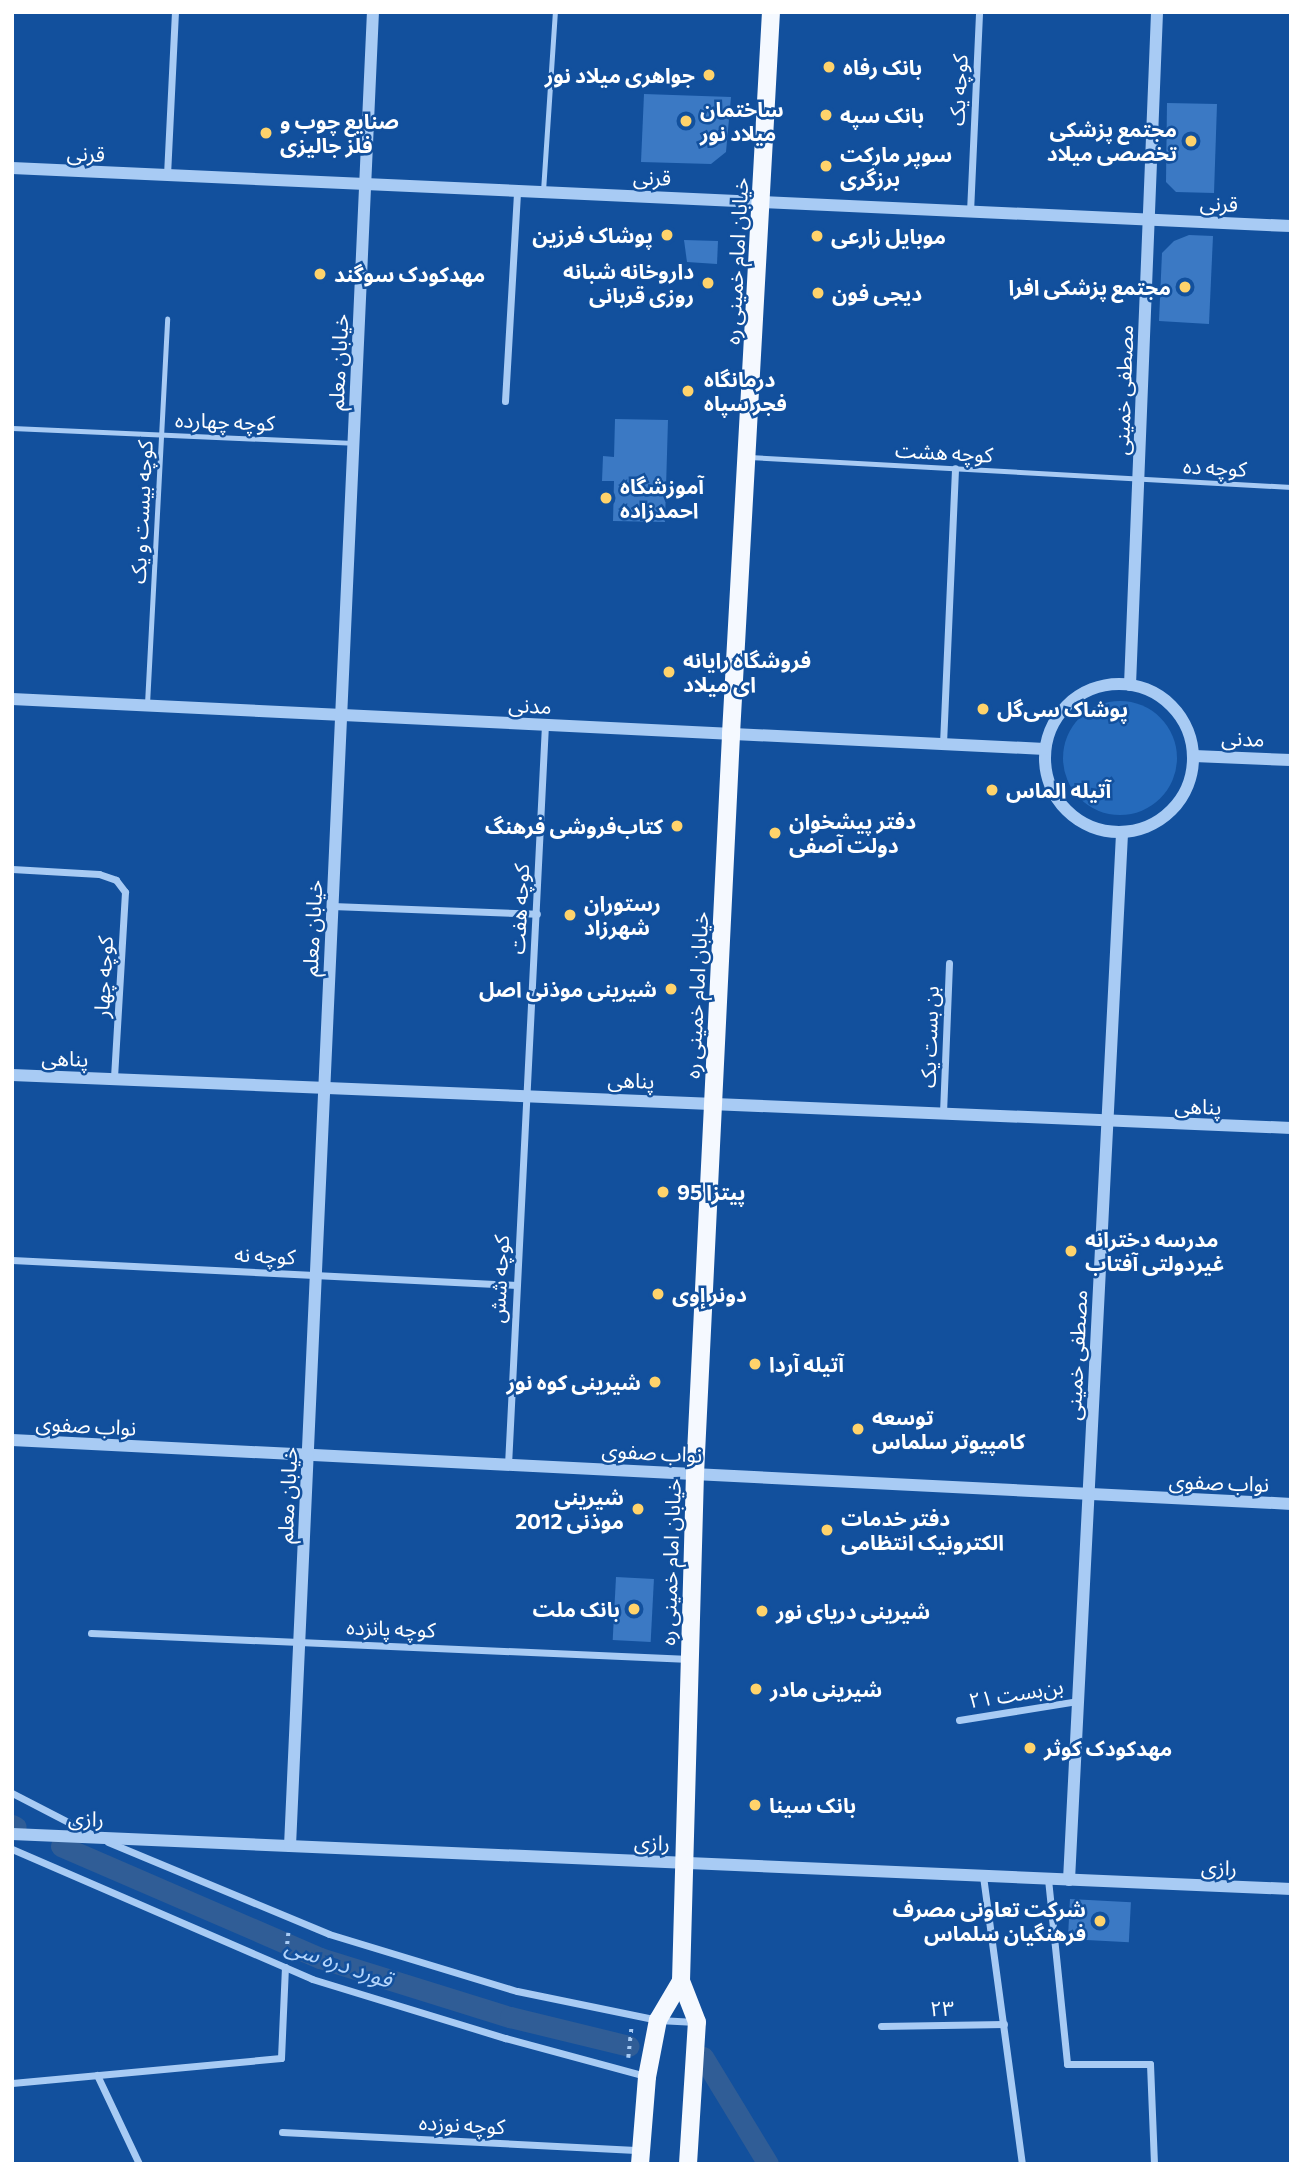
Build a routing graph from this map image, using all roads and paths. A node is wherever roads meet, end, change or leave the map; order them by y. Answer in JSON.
{"nodes":[{"id":1,"x":175,"y":12,"type":"edge"},
{"id":2,"x":373,"y":12,"type":"edge"},
{"id":3,"x":555,"y":12,"type":"edge"},
{"id":4,"x":771,"y":12,"type":"edge"},
{"id":5,"x":979,"y":12,"type":"edge"},
{"id":6,"x":1157,"y":12,"type":"edge"},
{"id":7,"x":12,"y":169,"type":"edge"},
{"id":8,"x":167,"y":176,"type":"junction"},
{"id":9,"x":365,"y":184,"type":"junction"},
{"id":10,"x":517,"y":191,"type":"junction"},
{"id":11,"x":543,"y":193,"type":"junction"},
{"id":12,"x":763,"y":201,"type":"junction"},
{"id":13,"x":970,"y":212,"type":"junction"},
{"id":14,"x":1149,"y":219,"type":"junction"},
{"id":15,"x":1291,"y":226,"type":"edge"},
{"id":16,"x":167,"y":319,"type":"dead end"},
{"id":17,"x":505,"y":401,"type":"dead end"},
{"id":18,"x":12,"y":428,"type":"edge"},
{"id":19,"x":160,"y":434,"type":"junction"},
{"id":20,"x":353,"y":443,"type":"junction"},
{"id":21,"x":748,"y":457,"type":"junction"},
{"id":22,"x":955,"y":468,"type":"junction"},
{"id":23,"x":1138,"y":479,"type":"junction"},
{"id":24,"x":1291,"y":487,"type":"edge"},
{"id":25,"x":1130,"y":685,"type":"junction"},
{"id":26,"x":12,"y":699,"type":"edge"},
{"id":27,"x":147,"y":705,"type":"junction"},
{"id":28,"x":341,"y":715,"type":"junction"},
{"id":29,"x":545,"y":725,"type":"junction"},
{"id":30,"x":731,"y":734,"type":"junction"},
{"id":31,"x":943,"y":744,"type":"junction"},
{"id":32,"x":1045,"y":749,"type":"junction"},
{"id":33,"x":1194,"y":755,"type":"junction"},
{"id":34,"x":1291,"y":760,"type":"edge"},
{"id":35,"x":1122,"y":832,"type":"junction"},
{"id":36,"x":12,"y":869,"type":"edge"},
{"id":37,"x":332,"y":905,"type":"junction"},
{"id":38,"x":537,"y":914,"type":"junction"},
{"id":39,"x":949,"y":963,"type":"dead end"},
{"id":40,"x":12,"y":1074,"type":"edge"},
{"id":41,"x":114,"y":1079,"type":"junction"},
{"id":42,"x":324,"y":1087,"type":"junction"},
{"id":43,"x":525,"y":1096,"type":"junction"},
{"id":44,"x":713,"y":1103,"type":"junction"},
{"id":45,"x":943,"y":1113,"type":"junction"},
{"id":46,"x":1108,"y":1122,"type":"junction"},
{"id":47,"x":1291,"y":1128,"type":"edge"},
{"id":48,"x":12,"y":1261,"type":"edge"},
{"id":49,"x":316,"y":1275,"type":"junction"},
{"id":50,"x":516,"y":1285,"type":"junction"},
{"id":51,"x":12,"y":1440,"type":"edge"},
{"id":52,"x":308,"y":1455,"type":"junction"},
{"id":53,"x":508,"y":1465,"type":"junction"},
{"id":54,"x":695,"y":1474,"type":"junction"},
{"id":55,"x":1088,"y":1496,"type":"junction"},
{"id":56,"x":1291,"y":1504,"type":"edge"},
{"id":57,"x":92,"y":1633,"type":"dead end"},
{"id":58,"x":300,"y":1642,"type":"junction"},
{"id":59,"x":690,"y":1659,"type":"junction"},
{"id":60,"x":1078,"y":1701,"type":"junction"},
{"id":61,"x":959,"y":1720,"type":"dead end"},
{"id":62,"x":12,"y":1793,"type":"edge"},
{"id":63,"x":12,"y":1834,"type":"edge"},
{"id":64,"x":97,"y":1838,"type":"junction"},
{"id":65,"x":290,"y":1846,"type":"junction"},
{"id":66,"x":12,"y":1849,"type":"edge"},
{"id":67,"x":686,"y":1863,"type":"junction"},
{"id":68,"x":983,"y":1876,"type":"junction"},
{"id":69,"x":1048,"y":1879,"type":"junction"},
{"id":70,"x":1069,"y":1880,"type":"junction"},
{"id":71,"x":1291,"y":1889,"type":"edge"},
{"id":72,"x":289,"y":1930,"type":"dead end"},
{"id":73,"x":285,"y":1966,"type":"junction"},
{"id":74,"x":681,"y":1981,"type":"junction"},
{"id":75,"x":632,"y":2017,"type":"dead end"},
{"id":76,"x":658,"y":2020,"type":"junction"},
{"id":77,"x":697,"y":2022,"type":"junction"},
{"id":78,"x":1004,"y":2024,"type":"junction"},
{"id":79,"x":881,"y":2026,"type":"dead end"},
{"id":80,"x":626,"y":2069,"type":"dead end"},
{"id":81,"x":97,"y":2075,"type":"junction"},
{"id":82,"x":647,"y":2077,"type":"junction"},
{"id":83,"x":12,"y":2083,"type":"edge"},
{"id":84,"x":282,"y":2132,"type":"dead end"},
{"id":85,"x":640,"y":2157,"type":"edge"},
{"id":86,"x":139,"y":2164,"type":"edge"},
{"id":87,"x":688,"y":2164,"type":"edge"},
{"id":88,"x":1021,"y":2164,"type":"edge"},
{"id":89,"x":1154,"y":2164,"type":"edge"}],
"edges":[{"from":1,"to":8,"type":"street"},
{"from":2,"to":9,"type":"street","name":"خیابان معلم"},
{"from":3,"to":11,"type":"lane"},
{"from":4,"to":12,"type":"main road","name":"خیابان امام خمینی ره"},
{"from":5,"to":13,"type":"street","name":"کوچه یک"},
{"from":6,"to":14,"type":"street","name":"مصطفی خمینی"},
{"from":7,"to":8,"type":"street","name":"قرنی"},
{"from":8,"to":9,"type":"street","name":"قرنی"},
{"from":9,"to":10,"type":"street","name":"قرنی"},
{"from":9,"to":20,"type":"street","name":"خیابان معلم"},
{"from":10,"to":11,"type":"street","name":"قرنی"},
{"from":10,"to":17,"type":"street"},
{"from":11,"to":12,"type":"street","name":"قرنی"},
{"from":12,"to":13,"type":"street","name":"قرنی"},
{"from":12,"to":21,"type":"main road","name":"خیابان امام خمینی ره"},
{"from":13,"to":14,"type":"street","name":"قرنی"},
{"from":14,"to":15,"type":"street","name":"قرنی"},
{"from":14,"to":23,"type":"street","name":"مصطفی خمینی"},
{"from":16,"to":19,"type":"lane","name":"کوچه بیست و یک"},
{"from":18,"to":19,"type":"lane","name":"کوچه چهارده"},
{"from":19,"to":20,"type":"lane","name":"کوچه چهارده"},
{"from":19,"to":27,"type":"lane","name":"کوچه بیست و یک"},
{"from":20,"to":28,"type":"street","name":"خیابان معلم"},
{"from":21,"to":22,"type":"lane","name":"کوچه هشت"},
{"from":21,"to":30,"type":"main road","name":"خیابان امام خمینی ره"},
{"from":22,"to":23,"type":"lane","name":"کوچه هشت"},
{"from":22,"to":31,"type":"street"},
{"from":23,"to":24,"type":"lane","name":"کوچه ده"},
{"from":23,"to":25,"type":"street","name":"مصطفی خمینی"},
{"from":25,"to":32,"type":"street"},
{"from":25,"to":33,"type":"street"},
{"from":26,"to":27,"type":"street","name":"مدنی"},
{"from":27,"to":28,"type":"street","name":"مدنی"},
{"from":28,"to":29,"type":"street","name":"مدنی"},
{"from":28,"to":37,"type":"street","name":"خیابان معلم"},
{"from":29,"to":30,"type":"street","name":"مدنی"},
{"from":29,"to":38,"type":"street","name":"کوچه هفت"},
{"from":30,"to":31,"type":"street","name":"مدنی"},
{"from":30,"to":44,"type":"main road","name":"خیابان امام خمینی ره"},
{"from":31,"to":32,"type":"street","name":"مدنی"},
{"from":32,"to":35,"type":"street"},
{"from":33,"to":34,"type":"street","name":"مدنی"},
{"from":33,"to":35,"type":"street"},
{"from":35,"to":46,"type":"street","name":"مصطفی خمینی"},
{"from":36,"to":41,"type":"street","name":"کوچه چهار"},
{"from":37,"to":38,"type":"street"},
{"from":37,"to":42,"type":"street","name":"خیابان معلم"},
{"from":38,"to":43,"type":"street","name":"کوچه هفت"},
{"from":39,"to":45,"type":"street","name":"بن بست یک"},
{"from":40,"to":41,"type":"street","name":"پناهی"},
{"from":41,"to":42,"type":"street","name":"پناهی"},
{"from":42,"to":43,"type":"street","name":"پناهی"},
{"from":42,"to":49,"type":"street","name":"خیابان معلم"},
{"from":43,"to":44,"type":"street","name":"پناهی"},
{"from":43,"to":50,"type":"street","name":"کوچه شش"},
{"from":44,"to":45,"type":"street","name":"پناهی"},
{"from":44,"to":54,"type":"main road","name":"خیابان امام خمینی ره"},
{"from":45,"to":46,"type":"street","name":"پناهی"},
{"from":46,"to":47,"type":"street","name":"پناهی"},
{"from":46,"to":55,"type":"street","name":"مصطفی خمینی"},
{"from":48,"to":49,"type":"street","name":"کوچه نه"},
{"from":49,"to":50,"type":"street","name":"کوچه نه"},
{"from":49,"to":52,"type":"street","name":"خیابان معلم"},
{"from":50,"to":53,"type":"street","name":"کوچه شش"},
{"from":51,"to":52,"type":"street","name":"نواب صفوی"},
{"from":52,"to":53,"type":"street","name":"نواب صفوی"},
{"from":52,"to":58,"type":"street","name":"خیابان معلم"},
{"from":53,"to":54,"type":"street","name":"نواب صفوی"},
{"from":54,"to":55,"type":"street","name":"نواب صفوی"},
{"from":54,"to":59,"type":"main road","name":"خیابان امام خمینی ره"},
{"from":55,"to":56,"type":"street","name":"نواب صفوی"},
{"from":55,"to":60,"type":"street","name":"مصطفی خمینی"},
{"from":57,"to":58,"type":"street","name":"کوچه پانزده"},
{"from":58,"to":59,"type":"street","name":"کوچه پانزده"},
{"from":58,"to":65,"type":"street","name":"خیابان معلم"},
{"from":59,"to":67,"type":"main road","name":"خیابان امام خمینی ره"},
{"from":60,"to":61,"type":"street","name":"بن‌بست ۲۱"},
{"from":60,"to":70,"type":"street","name":"مصطفی خمینی"},
{"from":62,"to":64,"type":"street"},
{"from":63,"to":64,"type":"street","name":"رازی"},
{"from":64,"to":65,"type":"street","name":"رازی"},
{"from":64,"to":76,"type":"street"},
{"from":65,"to":67,"type":"street","name":"رازی"},
{"from":66,"to":73,"type":"street"},
{"from":67,"to":68,"type":"street","name":"رازی"},
{"from":67,"to":74,"type":"main road","name":"خیابان امام خمینی ره"},
{"from":68,"to":69,"type":"street","name":"رازی"},
{"from":68,"to":78,"type":"street"},
{"from":69,"to":70,"type":"street","name":"رازی"},
{"from":69,"to":89,"type":"street"},
{"from":70,"to":71,"type":"street","name":"رازی"},
{"from":72,"to":73,"type":"path"},
{"from":73,"to":81,"type":"street"},
{"from":73,"to":82,"type":"street"},
{"from":74,"to":76,"type":"main road"},
{"from":74,"to":77,"type":"main road"},
{"from":75,"to":80,"type":"path"},
{"from":76,"to":77,"type":"street"},
{"from":76,"to":82,"type":"main road"},
{"from":77,"to":87,"type":"main road"},
{"from":78,"to":79,"type":"street","name":"۲۳"},
{"from":78,"to":88,"type":"street"},
{"from":81,"to":83,"type":"street"},
{"from":81,"to":86,"type":"street"},
{"from":82,"to":85,"type":"main road"},
{"from":84,"to":85,"type":"street","name":"کوچه نوزده"}]}
